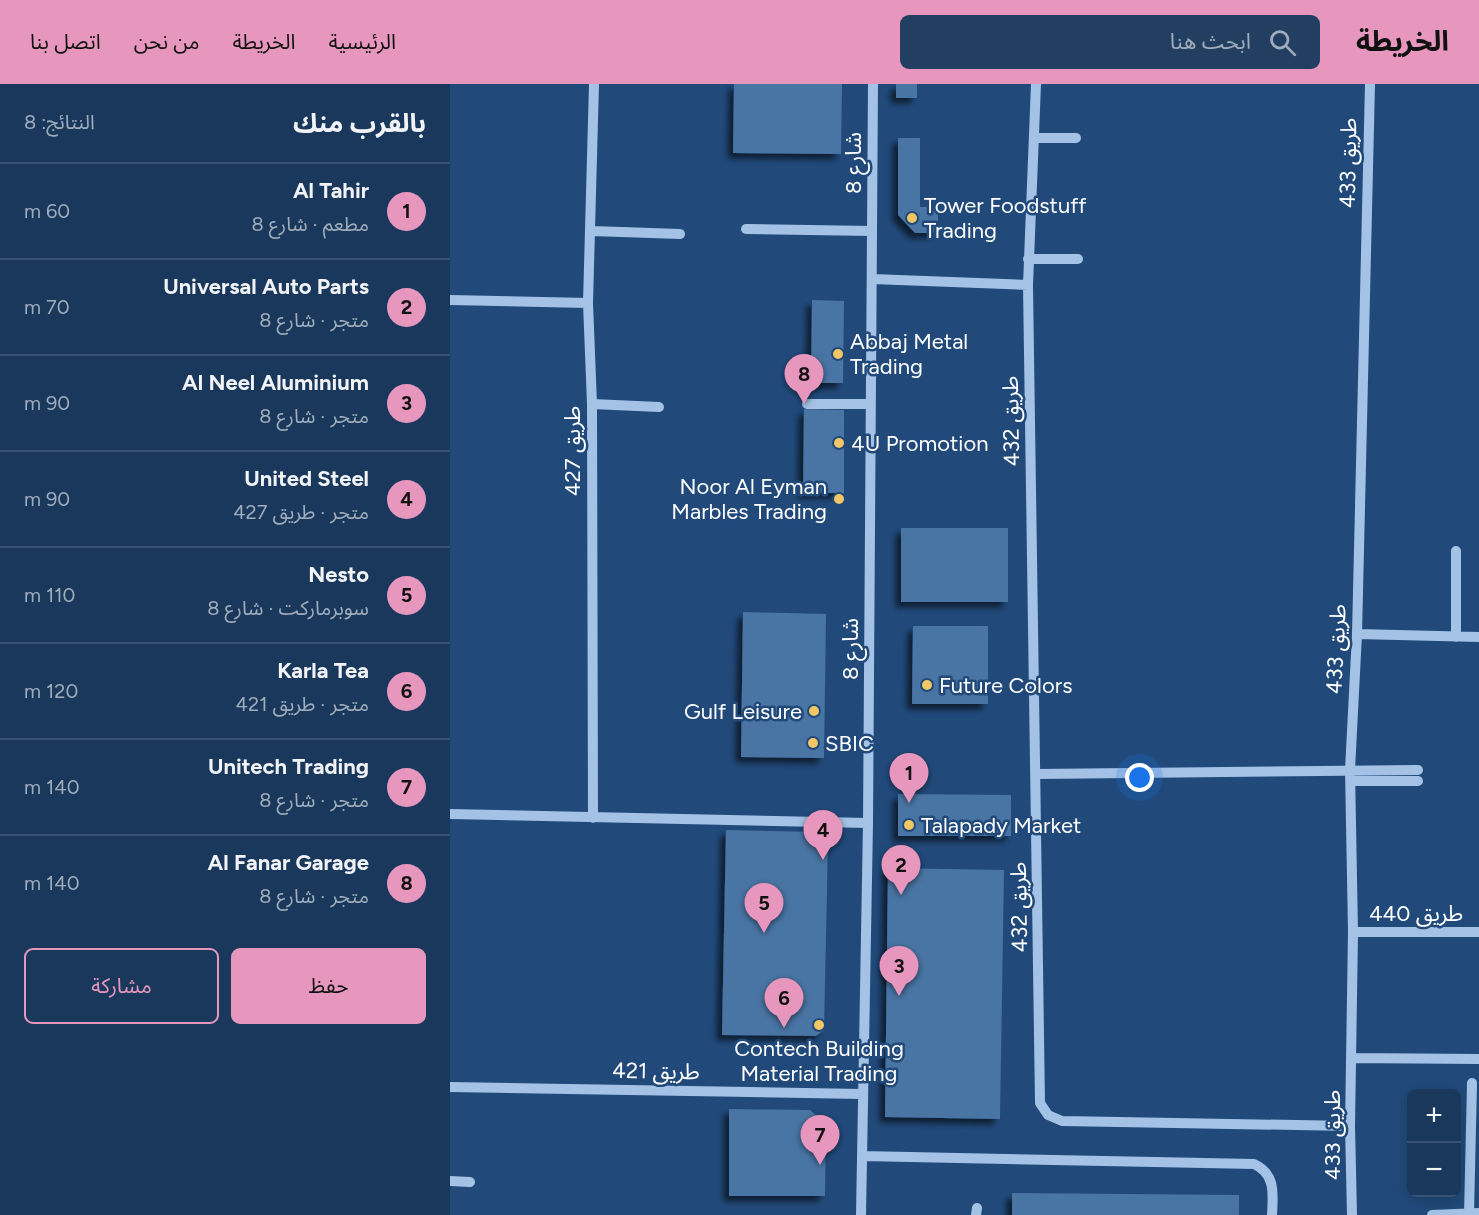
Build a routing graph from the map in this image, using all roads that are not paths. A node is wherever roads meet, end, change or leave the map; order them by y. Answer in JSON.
{"nodes":[{"id":1,"x":594,"y":84,"type":"edge"},
{"id":2,"x":873,"y":84,"type":"edge"},
{"id":3,"x":1036,"y":84,"type":"edge"},
{"id":4,"x":1370,"y":84,"type":"edge"},
{"id":5,"x":1035,"y":138,"type":"junction"},
{"id":6,"x":1076,"y":138,"type":"dead end"},
{"id":7,"x":746,"y":229,"type":"dead end"},
{"id":8,"x":592,"y":231,"type":"junction"},
{"id":9,"x":872,"y":231,"type":"junction"},
{"id":10,"x":680,"y":234,"type":"dead end"},
{"id":11,"x":1029,"y":263,"type":"junction"},
{"id":12,"x":1078,"y":263,"type":"dead end"},
{"id":13,"x":872,"y":279,"type":"junction"},
{"id":14,"x":1028,"y":285,"type":"junction"},
{"id":15,"x":450,"y":300,"type":"edge"},
{"id":16,"x":588,"y":303,"type":"junction"},
{"id":17,"x":592,"y":404,"type":"junction"},
{"id":18,"x":807,"y":404,"type":"dead end"},
{"id":19,"x":870,"y":404,"type":"junction"},
{"id":20,"x":659,"y":406,"type":"dead end"},
{"id":21,"x":1456,"y":551,"type":"dead end"},
{"id":22,"x":1358,"y":634,"type":"junction"},
{"id":23,"x":1455,"y":637,"type":"junction"},
{"id":24,"x":1479,"y":637,"type":"edge"},
{"id":25,"x":1037,"y":774,"type":"junction"},
{"id":26,"x":1350,"y":775,"type":"junction"},
{"id":27,"x":1418,"y":776,"type":"dead end"},
{"id":28,"x":450,"y":814,"type":"edge"},
{"id":29,"x":594,"y":818,"type":"junction"},
{"id":30,"x":868,"y":823,"type":"junction"},
{"id":31,"x":1479,"y":932,"type":"edge"},
{"id":32,"x":1353,"y":933,"type":"junction"},
{"id":33,"x":1351,"y":1058,"type":"junction"},
{"id":34,"x":1479,"y":1059,"type":"edge"},
{"id":35,"x":1472,"y":1083,"type":"dead end"},
{"id":36,"x":450,"y":1087,"type":"edge"},
{"id":37,"x":862,"y":1094,"type":"junction"},
{"id":38,"x":1350,"y":1126,"type":"junction"},
{"id":39,"x":862,"y":1156,"type":"junction"},
{"id":40,"x":450,"y":1182,"type":"edge"},
{"id":41,"x":470,"y":1182,"type":"dead end"},
{"id":42,"x":1474,"y":1213,"type":"edge"},
{"id":43,"x":861,"y":1215,"type":"edge"},
{"id":44,"x":1272,"y":1215,"type":"edge"},
{"id":45,"x":1352,"y":1215,"type":"edge"},
{"id":46,"x":1432,"y":1215,"type":"edge"}],
"edges":[{"from":1,"to":8,"type":"street","name":"طريق 427"},
{"from":2,"to":9,"type":"street","name":"شارع 8"},
{"from":3,"to":5,"type":"street","name":"طريق 432"},
{"from":4,"to":22,"type":"street","name":"طريق 433"},
{"from":5,"to":6,"type":"street"},
{"from":5,"to":11,"type":"street","name":"طريق 432"},
{"from":7,"to":9,"type":"street"},
{"from":8,"to":10,"type":"street"},
{"from":8,"to":16,"type":"street","name":"طريق 427"},
{"from":9,"to":13,"type":"street","name":"شارع 8"},
{"from":11,"to":12,"type":"street"},
{"from":11,"to":14,"type":"street","name":"طريق 432"},
{"from":13,"to":14,"type":"street"},
{"from":13,"to":19,"type":"street","name":"شارع 8"},
{"from":14,"to":25,"type":"street","name":"طريق 432"},
{"from":15,"to":16,"type":"street"},
{"from":16,"to":17,"type":"street","name":"طريق 427"},
{"from":17,"to":20,"type":"street"},
{"from":17,"to":29,"type":"street","name":"طريق 427"},
{"from":18,"to":19,"type":"street"},
{"from":19,"to":30,"type":"street","name":"شارع 8"},
{"from":21,"to":23,"type":"street"},
{"from":22,"to":23,"type":"street"},
{"from":22,"to":26,"type":"street","name":"طريق 433"},
{"from":23,"to":24,"type":"street"},
{"from":25,"to":26,"type":"street"},
{"from":25,"to":38,"type":"street","name":"طريق 432"},
{"from":26,"to":27,"type":"street"},
{"from":26,"to":32,"type":"street","name":"طريق 433"},
{"from":28,"to":29,"type":"street"},
{"from":29,"to":30,"type":"street"},
{"from":30,"to":37,"type":"street","name":"شارع 8"},
{"from":31,"to":32,"type":"street","name":"طريق 440"},
{"from":32,"to":33,"type":"street","name":"طريق 433"},
{"from":33,"to":34,"type":"street"},
{"from":33,"to":38,"type":"street","name":"طريق 433"},
{"from":35,"to":42,"type":"street"},
{"from":36,"to":37,"type":"street","name":"طريق 421"},
{"from":37,"to":39,"type":"street","name":"شارع 8"},
{"from":38,"to":45,"type":"street","name":"طريق 433"},
{"from":39,"to":43,"type":"street","name":"شارع 8"},
{"from":39,"to":44,"type":"street"},
{"from":40,"to":41,"type":"street"},
{"from":42,"to":46,"type":"street"}]}
